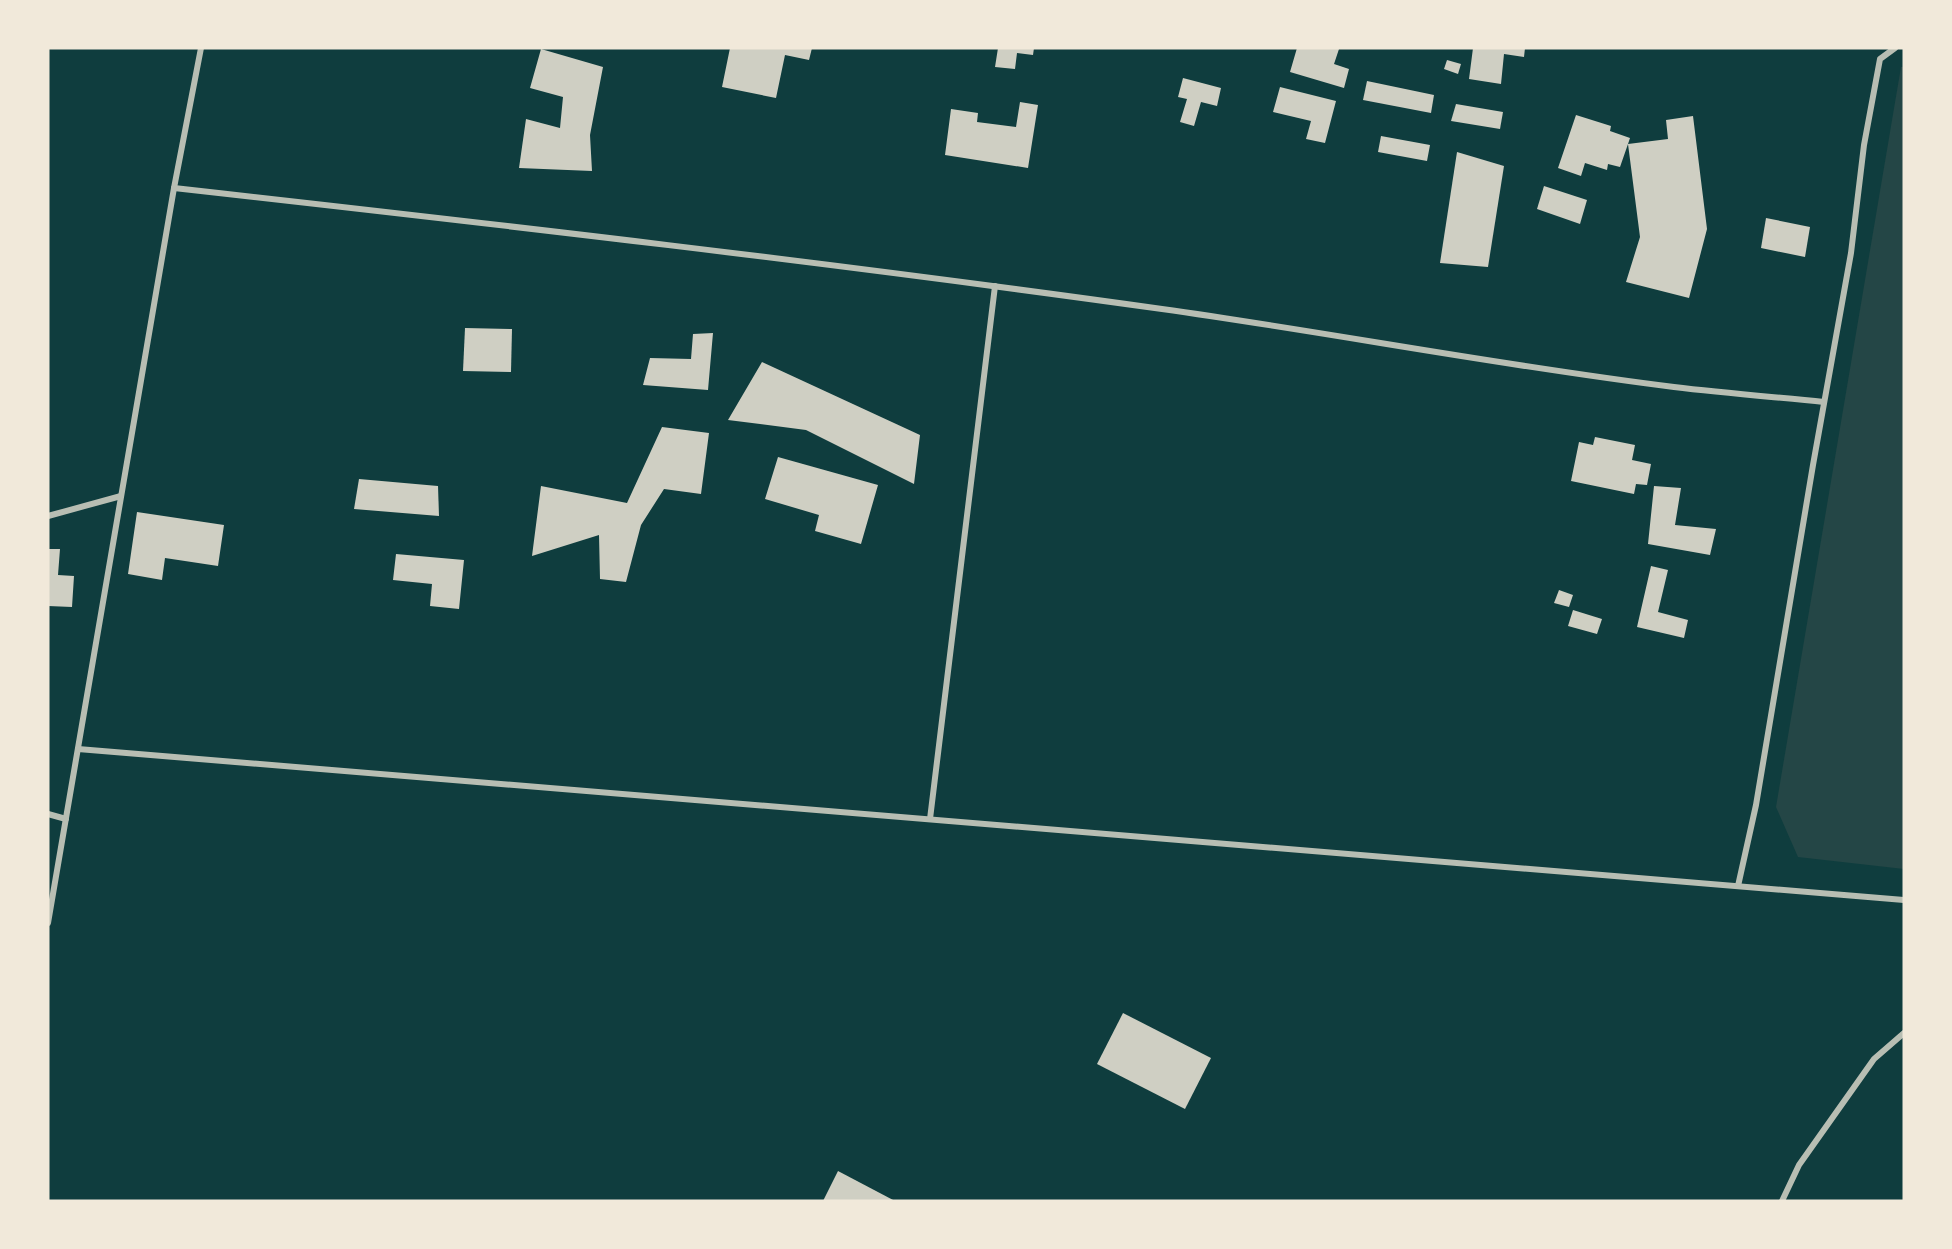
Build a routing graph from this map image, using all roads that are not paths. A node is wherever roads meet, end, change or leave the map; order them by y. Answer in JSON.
{"nodes":[{"id":1,"x":201,"y":48,"type":"edge"},
{"id":2,"x":1895,"y":48,"type":"edge"},
{"id":3,"x":174,"y":188,"type":"junction"},
{"id":4,"x":995,"y":286,"type":"junction"},
{"id":5,"x":1824,"y":402,"type":"junction"},
{"id":6,"x":121,"y":496,"type":"junction"},
{"id":7,"x":48,"y":516,"type":"edge"},
{"id":8,"x":78,"y":749,"type":"junction"},
{"id":9,"x":48,"y":814,"type":"edge"},
{"id":10,"x":66,"y":819,"type":"junction"},
{"id":11,"x":930,"y":819,"type":"junction"},
{"id":12,"x":1738,"y":886,"type":"junction"},
{"id":13,"x":1904,"y":900,"type":"edge"},
{"id":14,"x":48,"y":923,"type":"edge"},
{"id":15,"x":1904,"y":1033,"type":"edge"},
{"id":16,"x":1782,"y":1201,"type":"edge"}],
"edges":[{"from":1,"to":3,"type":"street"},
{"from":2,"to":5,"type":"street"},
{"from":3,"to":4,"type":"street"},
{"from":3,"to":6,"type":"street"},
{"from":4,"to":5,"type":"street"},
{"from":4,"to":11,"type":"street"},
{"from":5,"to":12,"type":"street"},
{"from":6,"to":7,"type":"street"},
{"from":6,"to":8,"type":"street"},
{"from":8,"to":10,"type":"street"},
{"from":8,"to":11,"type":"street"},
{"from":9,"to":10,"type":"street"},
{"from":10,"to":14,"type":"street"},
{"from":11,"to":12,"type":"street"},
{"from":12,"to":13,"type":"street"},
{"from":15,"to":16,"type":"street"}]}
